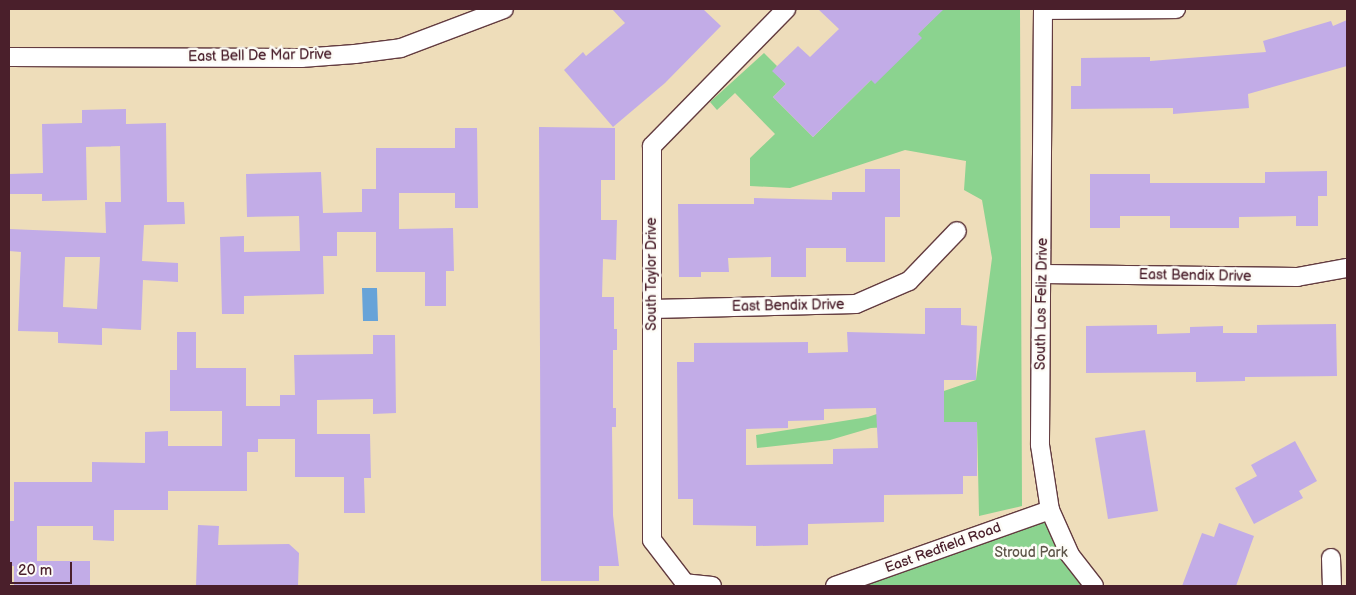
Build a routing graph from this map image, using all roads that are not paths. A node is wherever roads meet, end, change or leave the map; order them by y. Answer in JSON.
{"nodes":[{"id":1,"x":504,"y":9,"type":"edge"},
{"id":2,"x":786,"y":9,"type":"edge"},
{"id":3,"x":1043,"y":9,"type":"edge"},
{"id":4,"x":1176,"y":9,"type":"edge"},
{"id":5,"x":9,"y":57,"type":"edge"},
{"id":6,"x":957,"y":231,"type":"dead end"},
{"id":7,"x":1347,"y":268,"type":"edge"},
{"id":8,"x":1043,"y":274,"type":"junction"},
{"id":9,"x":652,"y":309,"type":"junction"},
{"id":10,"x":1050,"y":510,"type":"junction"},
{"id":11,"x":1331,"y":558,"type":"dead end"},
{"id":12,"x":712,"y":586,"type":"edge"},
{"id":13,"x":835,"y":586,"type":"edge"},
{"id":14,"x":1094,"y":586,"type":"edge"},
{"id":15,"x":1332,"y":586,"type":"edge"}],
"edges":[{"from":1,"to":5,"type":"street","name":"East Bell De Mar Drive"},
{"from":2,"to":9,"type":"street","name":"South Taylor Drive"},
{"from":3,"to":4,"type":"street"},
{"from":3,"to":8,"type":"street","name":"South Los Feliz Drive"},
{"from":6,"to":9,"type":"street","name":"East Bendix Drive"},
{"from":7,"to":8,"type":"street","name":"East Bendix Drive"},
{"from":8,"to":10,"type":"street","name":"South Los Feliz Drive"},
{"from":9,"to":12,"type":"street","name":"South Taylor Drive"},
{"from":10,"to":13,"type":"street","name":"East Redfield Road"},
{"from":10,"to":14,"type":"street","name":"South Los Feliz Drive"},
{"from":11,"to":15,"type":"street"}]}
